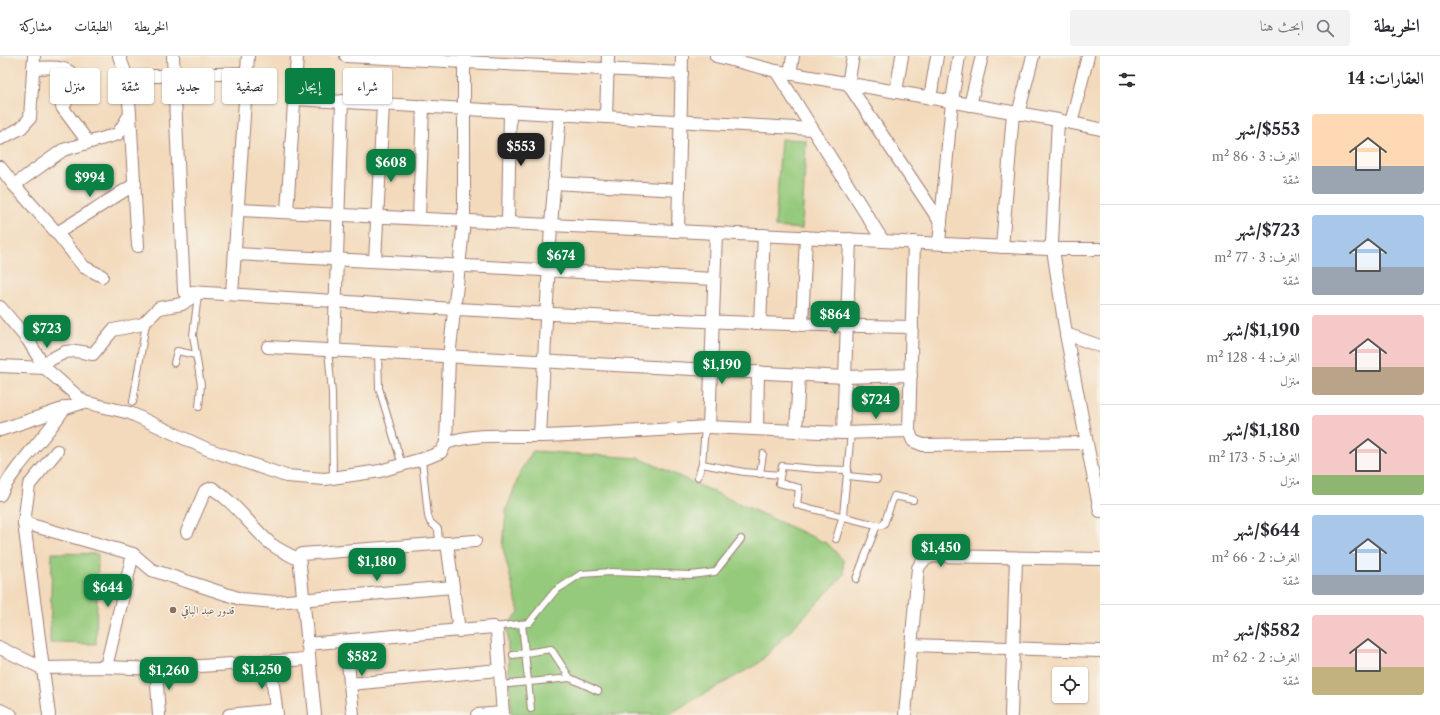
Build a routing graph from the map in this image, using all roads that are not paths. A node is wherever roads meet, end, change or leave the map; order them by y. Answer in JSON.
{"nodes":[{"id":1,"x":34,"y":56,"type":"edge"},
{"id":2,"x":119,"y":56,"type":"edge"},
{"id":3,"x":174,"y":56,"type":"edge"},
{"id":4,"x":248,"y":56,"type":"edge"},
{"id":5,"x":297,"y":56,"type":"edge"},
{"id":6,"x":346,"y":56,"type":"edge"},
{"id":7,"x":608,"y":56,"type":"edge"},
{"id":8,"x":682,"y":56,"type":"edge"},
{"id":9,"x":716,"y":56,"type":"edge"},
{"id":10,"x":793,"y":56,"type":"edge"},
{"id":11,"x":853,"y":56,"type":"edge"},
{"id":12,"x":902,"y":56,"type":"edge"},
{"id":13,"x":937,"y":56,"type":"edge"},
{"id":14,"x":959,"y":56,"type":"edge"},
{"id":15,"x":982,"y":56,"type":"edge"},
{"id":16,"x":1033,"y":56,"type":"edge"},
{"id":17,"x":1088,"y":56,"type":"edge"},
{"id":18,"x":464,"y":59,"type":"edge"},
{"id":19,"x":33,"y":68,"type":"junction"},
{"id":20,"x":124,"y":68,"type":"edge"},
{"id":21,"x":173,"y":68,"type":"edge"},
{"id":22,"x":247,"y":68,"type":"edge"},
{"id":23,"x":296,"y":68,"type":"edge"},
{"id":24,"x":608,"y":69,"type":"junction"},
{"id":25,"x":776,"y":71,"type":"junction"},
{"id":26,"x":682,"y":73,"type":"junction"},
{"id":27,"x":790,"y":74,"type":"junction"},
{"id":28,"x":848,"y":84,"type":"junction"},
{"id":29,"x":896,"y":92,"type":"junction"},
{"id":30,"x":930,"y":98,"type":"junction"},
{"id":31,"x":335,"y":101,"type":"edge"},
{"id":32,"x":342,"y":101,"type":"joint"},
{"id":33,"x":952,"y":101,"type":"junction"},
{"id":34,"x":129,"y":104,"type":"edge"},
{"id":35,"x":174,"y":104,"type":"edge"},
{"id":36,"x":244,"y":104,"type":"edge"},
{"id":37,"x":294,"y":104,"type":"edge"},
{"id":38,"x":383,"y":104,"type":"joint"},
{"id":39,"x":970,"y":105,"type":"junction"},
{"id":40,"x":423,"y":106,"type":"junction"},
{"id":41,"x":465,"y":109,"type":"junction"},
{"id":42,"x":510,"y":111,"type":"junction"},
{"id":43,"x":1016,"y":113,"type":"junction"},
{"id":44,"x":130,"y":114,"type":"junction"},
{"id":45,"x":560,"y":114,"type":"junction"},
{"id":46,"x":606,"y":117,"type":"junction"},
{"id":47,"x":1058,"y":120,"type":"junction"},
{"id":48,"x":681,"y":122,"type":"junction"},
{"id":49,"x":1070,"y":123,"type":"junction"},
{"id":50,"x":812,"y":129,"type":"junction"},
{"id":51,"x":1100,"y":129,"type":"edge"},
{"id":52,"x":0,"y":139,"type":"edge"},
{"id":53,"x":88,"y":142,"type":"junction"},
{"id":54,"x":0,"y":167,"type":"edge"},
{"id":55,"x":554,"y":183,"type":"junction"},
{"id":56,"x":135,"y":184,"type":"junction"},
{"id":57,"x":14,"y":185,"type":"junction"},
{"id":58,"x":679,"y":190,"type":"junction"},
{"id":59,"x":239,"y":210,"type":"junction"},
{"id":60,"x":287,"y":212,"type":"junction"},
{"id":61,"x":339,"y":214,"type":"junction"},
{"id":62,"x":377,"y":216,"type":"junction"},
{"id":63,"x":419,"y":218,"type":"junction"},
{"id":64,"x":464,"y":220,"type":"junction"},
{"id":65,"x":508,"y":223,"type":"junction"},
{"id":66,"x":941,"y":223,"type":"junction"},
{"id":67,"x":551,"y":225,"type":"junction"},
{"id":68,"x":678,"y":231,"type":"junction"},
{"id":69,"x":57,"y":233,"type":"junction"},
{"id":70,"x":716,"y":233,"type":"junction"},
{"id":71,"x":764,"y":235,"type":"junction"},
{"id":72,"x":806,"y":237,"type":"junction"},
{"id":73,"x":850,"y":239,"type":"junction"},
{"id":74,"x":882,"y":241,"type":"junction"},
{"id":75,"x":914,"y":242,"type":"junction"},
{"id":76,"x":939,"y":243,"type":"junction"},
{"id":77,"x":138,"y":246,"type":"dead end"},
{"id":78,"x":1002,"y":246,"type":"junction"},
{"id":79,"x":1052,"y":246,"type":"junction"},
{"id":80,"x":1100,"y":248,"type":"edge"},
{"id":81,"x":235,"y":254,"type":"junction"},
{"id":82,"x":337,"y":259,"type":"junction"},
{"id":83,"x":375,"y":261,"type":"junction"},
{"id":84,"x":460,"y":266,"type":"junction"},
{"id":85,"x":549,"y":270,"type":"junction"},
{"id":86,"x":102,"y":276,"type":"dead end"},
{"id":87,"x":714,"y":279,"type":"junction"},
{"id":88,"x":198,"y":293,"type":"junction"},
{"id":89,"x":232,"y":294,"type":"junction"},
{"id":90,"x":336,"y":300,"type":"junction"},
{"id":91,"x":0,"y":307,"type":"edge"},
{"id":92,"x":454,"y":309,"type":"junction"},
{"id":93,"x":547,"y":313,"type":"junction"},
{"id":94,"x":712,"y":321,"type":"junction"},
{"id":95,"x":146,"y":322,"type":"junction"},
{"id":96,"x":760,"y":323,"type":"junction"},
{"id":97,"x":802,"y":325,"type":"junction"},
{"id":98,"x":847,"y":326,"type":"junction"},
{"id":99,"x":912,"y":327,"type":"junction"},
{"id":100,"x":1066,"y":334,"type":"junction"},
{"id":101,"x":1100,"y":346,"type":"edge"},
{"id":102,"x":268,"y":347,"type":"dead end"},
{"id":103,"x":331,"y":351,"type":"junction"},
{"id":104,"x":378,"y":353,"type":"junction"},
{"id":105,"x":196,"y":355,"type":"junction"},
{"id":106,"x":449,"y":357,"type":"junction"},
{"id":107,"x":543,"y":362,"type":"junction"},
{"id":108,"x":174,"y":363,"type":"dead end"},
{"id":109,"x":0,"y":366,"type":"edge"},
{"id":110,"x":44,"y":366,"type":"junction"},
{"id":111,"x":711,"y":370,"type":"junction"},
{"id":112,"x":758,"y":372,"type":"junction"},
{"id":113,"x":799,"y":374,"type":"junction"},
{"id":114,"x":911,"y":375,"type":"junction"},
{"id":115,"x":845,"y":377,"type":"junction"},
{"id":116,"x":84,"y":402,"type":"junction"},
{"id":117,"x":133,"y":402,"type":"dead end"},
{"id":118,"x":65,"y":407,"type":"junction"},
{"id":119,"x":199,"y":407,"type":"dead end"},
{"id":120,"x":707,"y":427,"type":"junction"},
{"id":121,"x":757,"y":429,"type":"junction"},
{"id":122,"x":0,"y":430,"type":"edge"},
{"id":123,"x":796,"y":431,"type":"junction"},
{"id":124,"x":909,"y":431,"type":"junction"},
{"id":125,"x":847,"y":433,"type":"junction"},
{"id":126,"x":540,"y":436,"type":"junction"},
{"id":127,"x":446,"y":443,"type":"junction"},
{"id":128,"x":1086,"y":443,"type":"junction"},
{"id":129,"x":57,"y":451,"type":"dead end"},
{"id":130,"x":763,"y":454,"type":"dead end"},
{"id":131,"x":422,"y":460,"type":"junction"},
{"id":132,"x":702,"y":464,"type":"junction"},
{"id":133,"x":402,"y":465,"type":"junction"},
{"id":134,"x":848,"y":473,"type":"junction"},
{"id":135,"x":760,"y":474,"type":"junction"},
{"id":136,"x":780,"y":475,"type":"junction"},
{"id":137,"x":698,"y":477,"type":"dead end"},
{"id":138,"x":333,"y":478,"type":"junction"},
{"id":139,"x":877,"y":479,"type":"dead end"},
{"id":140,"x":0,"y":495,"type":"edge"},
{"id":141,"x":913,"y":500,"type":"dead end"},
{"id":142,"x":1100,"y":511,"type":"edge"},
{"id":143,"x":843,"y":515,"type":"junction"},
{"id":144,"x":24,"y":523,"type":"junction"},
{"id":145,"x":877,"y":525,"type":"junction"},
{"id":146,"x":187,"y":532,"type":"dead end"},
{"id":147,"x":740,"y":539,"type":"dead end"},
{"id":148,"x":836,"y":539,"type":"dead end"},
{"id":149,"x":475,"y":541,"type":"dead end"},
{"id":150,"x":443,"y":543,"type":"junction"},
{"id":151,"x":133,"y":554,"type":"junction"},
{"id":152,"x":1016,"y":558,"type":"junction"},
{"id":153,"x":298,"y":559,"type":"junction"},
{"id":154,"x":1100,"y":559,"type":"edge"},
{"id":155,"x":856,"y":579,"type":"dead end"},
{"id":156,"x":453,"y":587,"type":"junction"},
{"id":157,"x":302,"y":600,"type":"junction"},
{"id":158,"x":522,"y":624,"type":"junction"},
{"id":159,"x":492,"y":627,"type":"junction"},
{"id":160,"x":459,"y":630,"type":"junction"},
{"id":161,"x":346,"y":641,"type":"junction"},
{"id":162,"x":307,"y":644,"type":"junction"},
{"id":163,"x":911,"y":645,"type":"junction"},
{"id":164,"x":0,"y":648,"type":"edge"},
{"id":165,"x":1014,"y":648,"type":"junction"},
{"id":166,"x":1100,"y":651,"type":"edge"},
{"id":167,"x":525,"y":652,"type":"junction"},
{"id":168,"x":513,"y":656,"type":"dead end"},
{"id":169,"x":308,"y":659,"type":"junction"},
{"id":170,"x":270,"y":662,"type":"junction"},
{"id":171,"x":106,"y":666,"type":"junction"},
{"id":172,"x":42,"y":668,"type":"junction"},
{"id":173,"x":156,"y":669,"type":"junction"},
{"id":174,"x":499,"y":670,"type":"junction"},
{"id":175,"x":570,"y":678,"type":"junction"},
{"id":176,"x":528,"y":682,"type":"junction"},
{"id":177,"x":350,"y":684,"type":"junction"},
{"id":178,"x":510,"y":684,"type":"dead end"},
{"id":179,"x":598,"y":691,"type":"dead end"},
{"id":180,"x":531,"y":709,"type":"dead end"},
{"id":181,"x":0,"y":710,"type":"edge"},
{"id":182,"x":276,"y":712,"type":"edge"},
{"id":183,"x":503,"y":714,"type":"edge"},
{"id":184,"x":11,"y":715,"type":"edge"},
{"id":185,"x":49,"y":715,"type":"edge"},
{"id":186,"x":158,"y":715,"type":"edge"},
{"id":187,"x":229,"y":715,"type":"edge"},
{"id":188,"x":315,"y":715,"type":"edge"},
{"id":189,"x":354,"y":715,"type":"edge"},
{"id":190,"x":477,"y":715,"type":"edge"},
{"id":191,"x":905,"y":715,"type":"edge"},
{"id":192,"x":1012,"y":715,"type":"edge"}],
"edges":[{"from":1,"to":19,"type":"street"},
{"from":2,"to":20,"type":"street"},
{"from":3,"to":21,"type":"street"},
{"from":4,"to":22,"type":"street"},
{"from":5,"to":23,"type":"street"},
{"from":6,"to":18,"type":"street"},
{"from":7,"to":24,"type":"street"},
{"from":8,"to":26,"type":"street"},
{"from":9,"to":25,"type":"street"},
{"from":10,"to":27,"type":"street"},
{"from":11,"to":28,"type":"street"},
{"from":12,"to":29,"type":"street"},
{"from":13,"to":30,"type":"street"},
{"from":14,"to":33,"type":"street"},
{"from":15,"to":39,"type":"street"},
{"from":16,"to":43,"type":"street"},
{"from":17,"to":49,"type":"street"},
{"from":18,"to":24,"type":"street"},
{"from":18,"to":41,"type":"street"},
{"from":19,"to":52,"type":"street"},
{"from":19,"to":53,"type":"street"},
{"from":24,"to":26,"type":"street"},
{"from":24,"to":46,"type":"street"},
{"from":25,"to":27,"type":"street"},
{"from":25,"to":50,"type":"street"},
{"from":26,"to":48,"type":"street"},
{"from":27,"to":28,"type":"street"},
{"from":28,"to":29,"type":"street"},
{"from":28,"to":66,"type":"street"},
{"from":29,"to":30,"type":"street"},
{"from":30,"to":33,"type":"street"},
{"from":31,"to":32,"type":"street"},
{"from":32,"to":61,"type":"street"},
{"from":33,"to":39,"type":"street"},
{"from":33,"to":66,"type":"street"},
{"from":34,"to":44,"type":"street"},
{"from":35,"to":88,"type":"street"},
{"from":36,"to":59,"type":"street"},
{"from":37,"to":60,"type":"street"},
{"from":38,"to":40,"type":"street"},
{"from":38,"to":62,"type":"street"},
{"from":39,"to":43,"type":"street"},
{"from":40,"to":41,"type":"street"},
{"from":40,"to":63,"type":"street"},
{"from":41,"to":42,"type":"street"},
{"from":41,"to":64,"type":"street"},
{"from":42,"to":45,"type":"street"},
{"from":42,"to":65,"type":"street"},
{"from":43,"to":47,"type":"street"},
{"from":43,"to":78,"type":"street"},
{"from":44,"to":53,"type":"street"},
{"from":44,"to":56,"type":"street"},
{"from":45,"to":46,"type":"street"},
{"from":45,"to":55,"type":"street"},
{"from":46,"to":48,"type":"street"},
{"from":47,"to":49,"type":"street"},
{"from":47,"to":79,"type":"street"},
{"from":48,"to":50,"type":"street"},
{"from":48,"to":58,"type":"street"},
{"from":49,"to":51,"type":"street"},
{"from":50,"to":74,"type":"street"},
{"from":53,"to":57,"type":"street"},
{"from":54,"to":57,"type":"street"},
{"from":55,"to":58,"type":"street"},
{"from":55,"to":67,"type":"street"},
{"from":56,"to":69,"type":"street"},
{"from":56,"to":77,"type":"street"},
{"from":57,"to":69,"type":"street"},
{"from":58,"to":68,"type":"street"},
{"from":59,"to":60,"type":"street"},
{"from":59,"to":81,"type":"street"},
{"from":60,"to":61,"type":"street"},
{"from":61,"to":62,"type":"street"},
{"from":61,"to":82,"type":"street"},
{"from":62,"to":63,"type":"street"},
{"from":62,"to":83,"type":"street"},
{"from":63,"to":64,"type":"street"},
{"from":64,"to":65,"type":"street"},
{"from":64,"to":84,"type":"street"},
{"from":65,"to":67,"type":"street"},
{"from":66,"to":76,"type":"street"},
{"from":67,"to":68,"type":"street"},
{"from":67,"to":85,"type":"street"},
{"from":68,"to":70,"type":"street"},
{"from":69,"to":86,"type":"street"},
{"from":70,"to":71,"type":"street"},
{"from":70,"to":87,"type":"street"},
{"from":71,"to":72,"type":"street"},
{"from":71,"to":96,"type":"street"},
{"from":72,"to":73,"type":"street"},
{"from":72,"to":97,"type":"street"},
{"from":73,"to":74,"type":"street"},
{"from":73,"to":98,"type":"street"},
{"from":74,"to":75,"type":"street"},
{"from":75,"to":76,"type":"street"},
{"from":75,"to":99,"type":"street"},
{"from":76,"to":78,"type":"street"},
{"from":78,"to":79,"type":"street"},
{"from":79,"to":80,"type":"street"},
{"from":79,"to":100,"type":"street"},
{"from":81,"to":82,"type":"street"},
{"from":81,"to":89,"type":"street"},
{"from":82,"to":83,"type":"street"},
{"from":82,"to":90,"type":"street"},
{"from":83,"to":84,"type":"street"},
{"from":84,"to":85,"type":"street"},
{"from":84,"to":92,"type":"street"},
{"from":85,"to":87,"type":"street"},
{"from":85,"to":93,"type":"street"},
{"from":87,"to":94,"type":"street"},
{"from":88,"to":89,"type":"street"},
{"from":88,"to":95,"type":"street"},
{"from":88,"to":105,"type":"lane"},
{"from":89,"to":90,"type":"street"},
{"from":90,"to":92,"type":"street"},
{"from":90,"to":103,"type":"street"},
{"from":91,"to":110,"type":"street"},
{"from":92,"to":93,"type":"street"},
{"from":92,"to":106,"type":"street"},
{"from":93,"to":94,"type":"street"},
{"from":93,"to":107,"type":"street"},
{"from":94,"to":96,"type":"street"},
{"from":94,"to":111,"type":"street"},
{"from":95,"to":110,"type":"street"},
{"from":95,"to":117,"type":"lane"},
{"from":96,"to":97,"type":"street"},
{"from":97,"to":98,"type":"street"},
{"from":98,"to":99,"type":"street"},
{"from":98,"to":115,"type":"street"},
{"from":99,"to":114,"type":"street"},
{"from":100,"to":101,"type":"street"},
{"from":100,"to":128,"type":"street"},
{"from":102,"to":103,"type":"street"},
{"from":103,"to":104,"type":"street"},
{"from":103,"to":138,"type":"lane"},
{"from":104,"to":106,"type":"street"},
{"from":104,"to":133,"type":"lane"},
{"from":105,"to":108,"type":"lane"},
{"from":105,"to":119,"type":"lane"},
{"from":106,"to":107,"type":"street"},
{"from":106,"to":127,"type":"street"},
{"from":107,"to":111,"type":"street"},
{"from":107,"to":126,"type":"street"},
{"from":109,"to":110,"type":"street"},
{"from":110,"to":116,"type":"street"},
{"from":111,"to":112,"type":"street"},
{"from":111,"to":120,"type":"street"},
{"from":112,"to":113,"type":"street"},
{"from":112,"to":121,"type":"street"},
{"from":113,"to":115,"type":"street"},
{"from":113,"to":123,"type":"street"},
{"from":114,"to":115,"type":"street"},
{"from":114,"to":124,"type":"street"},
{"from":115,"to":125,"type":"street"},
{"from":116,"to":118,"type":"street"},
{"from":116,"to":138,"type":"street"},
{"from":118,"to":122,"type":"street"},
{"from":118,"to":140,"type":"street"},
{"from":120,"to":121,"type":"street"},
{"from":120,"to":126,"type":"street"},
{"from":120,"to":132,"type":"lane"},
{"from":121,"to":123,"type":"street"},
{"from":123,"to":125,"type":"street"},
{"from":124,"to":125,"type":"street"},
{"from":124,"to":128,"type":"street"},
{"from":125,"to":134,"type":"lane"},
{"from":126,"to":127,"type":"street"},
{"from":127,"to":131,"type":"street"},
{"from":128,"to":142,"type":"street"},
{"from":129,"to":144,"type":"street"},
{"from":130,"to":135,"type":"lane"},
{"from":131,"to":133,"type":"street"},
{"from":131,"to":150,"type":"lane"},
{"from":132,"to":135,"type":"lane"},
{"from":132,"to":137,"type":"lane"},
{"from":133,"to":138,"type":"street"},
{"from":134,"to":136,"type":"lane"},
{"from":134,"to":139,"type":"lane"},
{"from":134,"to":143,"type":"lane"},
{"from":135,"to":136,"type":"lane"},
{"from":136,"to":143,"type":"lane"},
{"from":141,"to":145,"type":"lane"},
{"from":143,"to":145,"type":"lane"},
{"from":143,"to":148,"type":"lane"},
{"from":144,"to":151,"type":"street"},
{"from":144,"to":172,"type":"street"},
{"from":145,"to":155,"type":"lane"},
{"from":146,"to":153,"type":"street"},
{"from":147,"to":158,"type":"lane"},
{"from":149,"to":150,"type":"street"},
{"from":150,"to":153,"type":"street"},
{"from":150,"to":156,"type":"street"},
{"from":151,"to":157,"type":"street"},
{"from":151,"to":171,"type":"street"},
{"from":152,"to":154,"type":"street"},
{"from":152,"to":163,"type":"street"},
{"from":152,"to":165,"type":"street"},
{"from":153,"to":157,"type":"street"},
{"from":156,"to":157,"type":"street"},
{"from":156,"to":160,"type":"street"},
{"from":157,"to":162,"type":"street"},
{"from":158,"to":159,"type":"lane"},
{"from":158,"to":167,"type":"lane"},
{"from":159,"to":160,"type":"street"},
{"from":159,"to":174,"type":"street"},
{"from":160,"to":161,"type":"street"},
{"from":161,"to":162,"type":"street"},
{"from":161,"to":177,"type":"street"},
{"from":162,"to":169,"type":"street"},
{"from":163,"to":165,"type":"street"},
{"from":163,"to":191,"type":"street"},
{"from":164,"to":172,"type":"street"},
{"from":165,"to":166,"type":"street"},
{"from":165,"to":192,"type":"street"},
{"from":167,"to":168,"type":"lane"},
{"from":167,"to":175,"type":"lane"},
{"from":167,"to":176,"type":"lane"},
{"from":169,"to":170,"type":"street"},
{"from":169,"to":188,"type":"street"},
{"from":170,"to":173,"type":"street"},
{"from":170,"to":182,"type":"street"},
{"from":171,"to":172,"type":"street"},
{"from":171,"to":173,"type":"street"},
{"from":172,"to":185,"type":"street"},
{"from":173,"to":186,"type":"street"},
{"from":174,"to":177,"type":"street"},
{"from":174,"to":183,"type":"street"},
{"from":175,"to":176,"type":"lane"},
{"from":175,"to":179,"type":"lane"},
{"from":176,"to":178,"type":"lane"},
{"from":176,"to":180,"type":"lane"},
{"from":177,"to":189,"type":"street"},
{"from":181,"to":184,"type":"street"},
{"from":182,"to":187,"type":"street"},
{"from":183,"to":190,"type":"street"}]}
